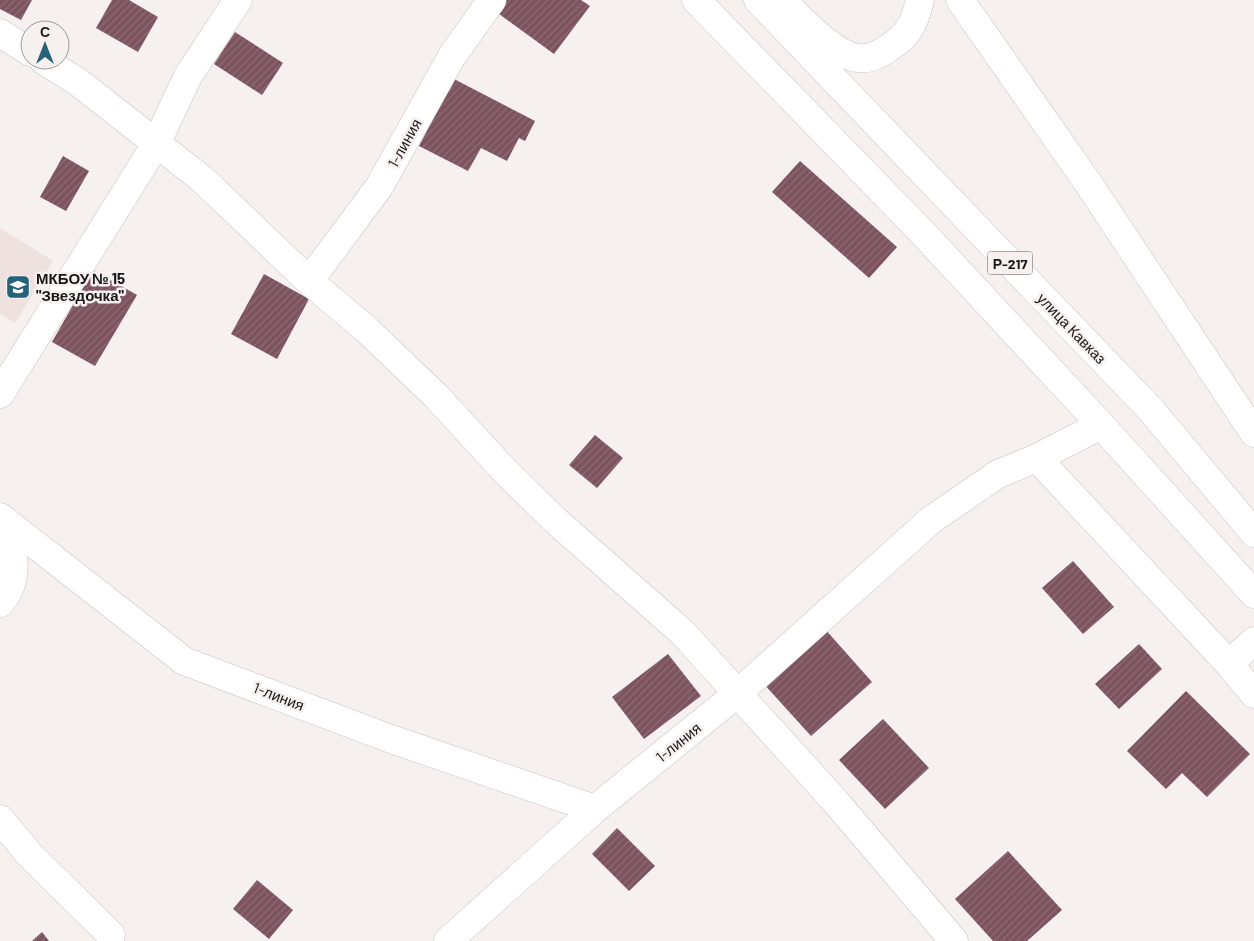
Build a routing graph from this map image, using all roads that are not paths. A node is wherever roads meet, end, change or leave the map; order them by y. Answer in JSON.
{"nodes":[{"id":1,"x":238,"y":0,"type":"edge"},
{"id":2,"x":492,"y":0,"type":"edge"},
{"id":3,"x":696,"y":0,"type":"edge"},
{"id":4,"x":758,"y":0,"type":"edge"},
{"id":5,"x":781,"y":0,"type":"edge"},
{"id":6,"x":920,"y":0,"type":"edge"},
{"id":7,"x":960,"y":0,"type":"edge"},
{"id":8,"x":0,"y":33,"type":"edge"},
{"id":9,"x":20,"y":46,"type":"edge"},
{"id":10,"x":59,"y":70,"type":"edge"},
{"id":11,"x":156,"y":144,"type":"junction"},
{"id":12,"x":310,"y":282,"type":"junction"},
{"id":13,"x":0,"y":394,"type":"edge"},
{"id":14,"x":1101,"y":425,"type":"junction"},
{"id":15,"x":1254,"y":433,"type":"edge"},
{"id":16,"x":1037,"y":458,"type":"junction"},
{"id":17,"x":4,"y":521,"type":"edge"},
{"id":18,"x":1254,"y":534,"type":"edge"},
{"id":19,"x":1254,"y":594,"type":"edge"},
{"id":20,"x":0,"y":603,"type":"edge"},
{"id":21,"x":1254,"y":641,"type":"edge"},
{"id":22,"x":1229,"y":664,"type":"junction"},
{"id":23,"x":738,"y":693,"type":"junction"},
{"id":24,"x":1254,"y":694,"type":"edge"},
{"id":25,"x":595,"y":809,"type":"junction"},
{"id":26,"x":0,"y":818,"type":"edge"},
{"id":27,"x":111,"y":936,"type":"dead end"},
{"id":28,"x":448,"y":941,"type":"edge"},
{"id":29,"x":954,"y":941,"type":"edge"}],
"edges":[{"from":1,"to":11,"type":"main road"},
{"from":2,"to":12,"type":"main road","name":"1-линия"},
{"from":3,"to":14,"type":"main road"},
{"from":4,"to":18,"type":"main road","name":"улица Кавказ","number":"Р-217"},
{"from":5,"to":6,"type":"main road"},
{"from":7,"to":15,"type":"main road"},
{"from":8,"to":9,"type":"main road"},
{"from":10,"to":11,"type":"main road"},
{"from":11,"to":12,"type":"main road"},
{"from":11,"to":13,"type":"main road"},
{"from":12,"to":23,"type":"main road"},
{"from":14,"to":16,"type":"main road","name":"1-линия"},
{"from":14,"to":19,"type":"main road"},
{"from":16,"to":22,"type":"main road"},
{"from":16,"to":23,"type":"main road","name":"1-линия"},
{"from":17,"to":20,"type":"main road"},
{"from":17,"to":25,"type":"main road","name":"1-линия"},
{"from":21,"to":22,"type":"main road"},
{"from":22,"to":24,"type":"main road"},
{"from":23,"to":25,"type":"main road","name":"1-линия"},
{"from":23,"to":29,"type":"main road"},
{"from":25,"to":28,"type":"main road","name":"1-линия"},
{"from":26,"to":27,"type":"main road"}]}
